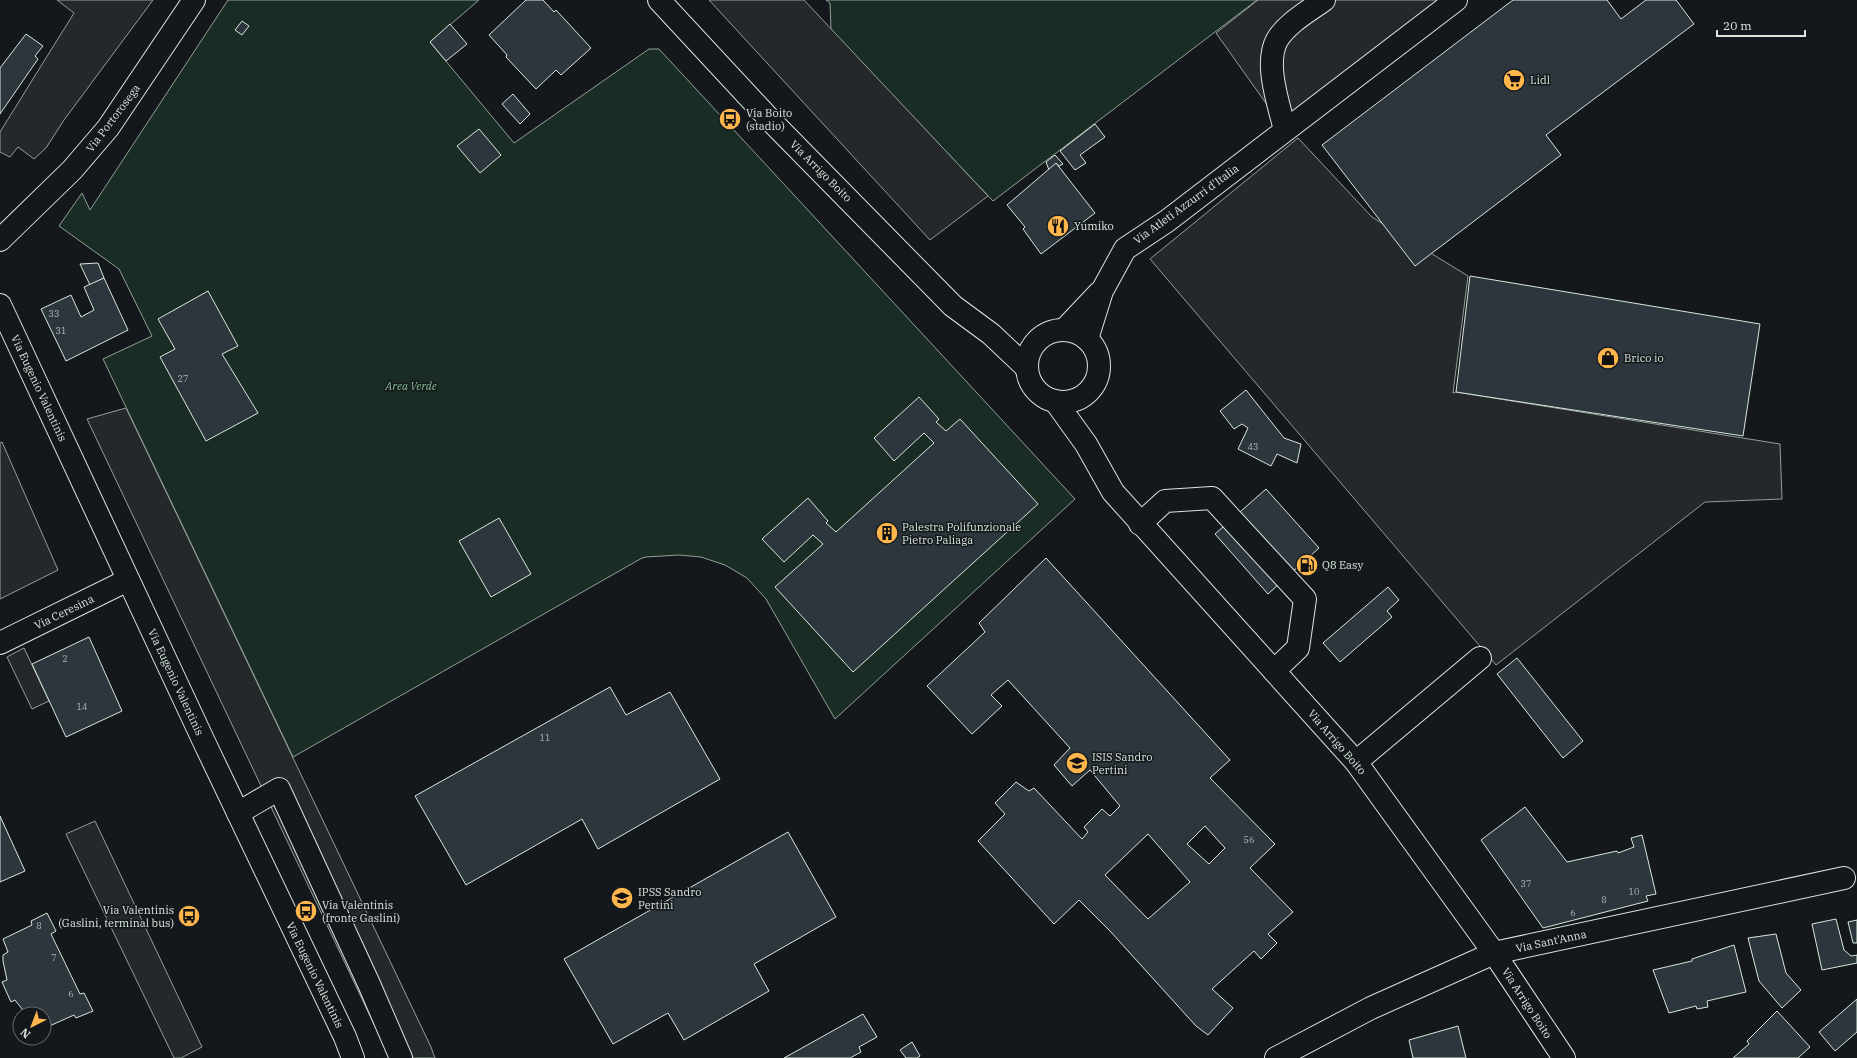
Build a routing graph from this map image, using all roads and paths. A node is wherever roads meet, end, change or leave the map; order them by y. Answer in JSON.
{"nodes":[{"id":1,"x":194,"y":0,"type":"edge"},
{"id":2,"x":659,"y":0,"type":"edge"},
{"id":3,"x":1324,"y":0,"type":"edge"},
{"id":4,"x":1456,"y":0,"type":"edge"},
{"id":5,"x":1285,"y":130,"type":"junction"},
{"id":6,"x":0,"y":240,"type":"edge"},
{"id":7,"x":1102,"y":291,"type":"junction"},
{"id":8,"x":0,"y":305,"type":"edge"},
{"id":9,"x":1064,"y":330,"type":"junction"},
{"id":10,"x":991,"y":334,"type":"junction"},
{"id":11,"x":1087,"y":339,"type":"junction"},
{"id":12,"x":1033,"y":346,"type":"junction"},
{"id":13,"x":1027,"y":368,"type":"junction"},
{"id":14,"x":1078,"y":399,"type":"junction"},
{"id":15,"x":1056,"y":401,"type":"junction"},
{"id":16,"x":1086,"y":444,"type":"junction"},
{"id":17,"x":1140,"y":524,"type":"junction"},
{"id":18,"x":128,"y":580,"type":"junction"},
{"id":19,"x":0,"y":643,"type":"edge"},
{"id":20,"x":1480,"y":658,"type":"dead end"},
{"id":21,"x":1274,"y":671,"type":"junction"},
{"id":22,"x":1356,"y":762,"type":"junction"},
{"id":23,"x":238,"y":813,"type":"junction"},
{"id":24,"x":1844,"y":878,"type":"dead end"},
{"id":25,"x":1494,"y":953,"type":"junction"},
{"id":26,"x":353,"y":1058,"type":"edge"},
{"id":27,"x":401,"y":1058,"type":"edge"},
{"id":28,"x":1276,"y":1058,"type":"edge"},
{"id":29,"x":1564,"y":1058,"type":"edge"}],
"edges":[{"from":1,"to":6,"type":"main road","name":"Via Portorosega"},
{"from":2,"to":10,"type":"main road","name":"Via Arrigo Boito"},
{"from":3,"to":5,"type":"main road"},
{"from":4,"to":5,"type":"main road","name":"Via Atleti Azzurri d'Italia"},
{"from":5,"to":7,"type":"main road","name":"Via Atleti Azzurri d'Italia"},
{"from":7,"to":9,"type":"main road","name":"Via Atleti Azzurri d'Italia"},
{"from":7,"to":11,"type":"main road","name":"Via Atleti Azzurri d'Italia"},
{"from":8,"to":18,"type":"main road","name":"Via Eugenio Valentinis"},
{"from":9,"to":11,"type":"main road"},
{"from":9,"to":12,"type":"main road"},
{"from":10,"to":12,"type":"main road","name":"Via Arrigo Boito"},
{"from":10,"to":13,"type":"main road","name":"Via Arrigo Boito"},
{"from":11,"to":14,"type":"main road"},
{"from":12,"to":13,"type":"main road"},
{"from":13,"to":15,"type":"main road"},
{"from":14,"to":15,"type":"main road"},
{"from":14,"to":16,"type":"main road","name":"Via Arrigo Boito"},
{"from":15,"to":16,"type":"main road","name":"Via Arrigo Boito"},
{"from":16,"to":17,"type":"main road","name":"Via Arrigo Boito"},
{"from":17,"to":21,"type":"main road","name":"Via Arrigo Boito"},
{"from":17,"to":21,"type":"main road"},
{"from":18,"to":19,"type":"main road","name":"Via Ceresina"},
{"from":18,"to":23,"type":"main road","name":"Via Eugenio Valentinis"},
{"from":20,"to":22,"type":"main road"},
{"from":21,"to":22,"type":"main road","name":"Via Arrigo Boito"},
{"from":22,"to":25,"type":"main road","name":"Via Arrigo Boito"},
{"from":23,"to":26,"type":"main road","name":"Via Eugenio Valentinis"},
{"from":23,"to":27,"type":"main road"},
{"from":24,"to":25,"type":"main road","name":"Via Sant'Anna"},
{"from":25,"to":28,"type":"main road","name":"Via Sant'Anna"},
{"from":25,"to":29,"type":"main road","name":"Via Arrigo Boito"}]}
